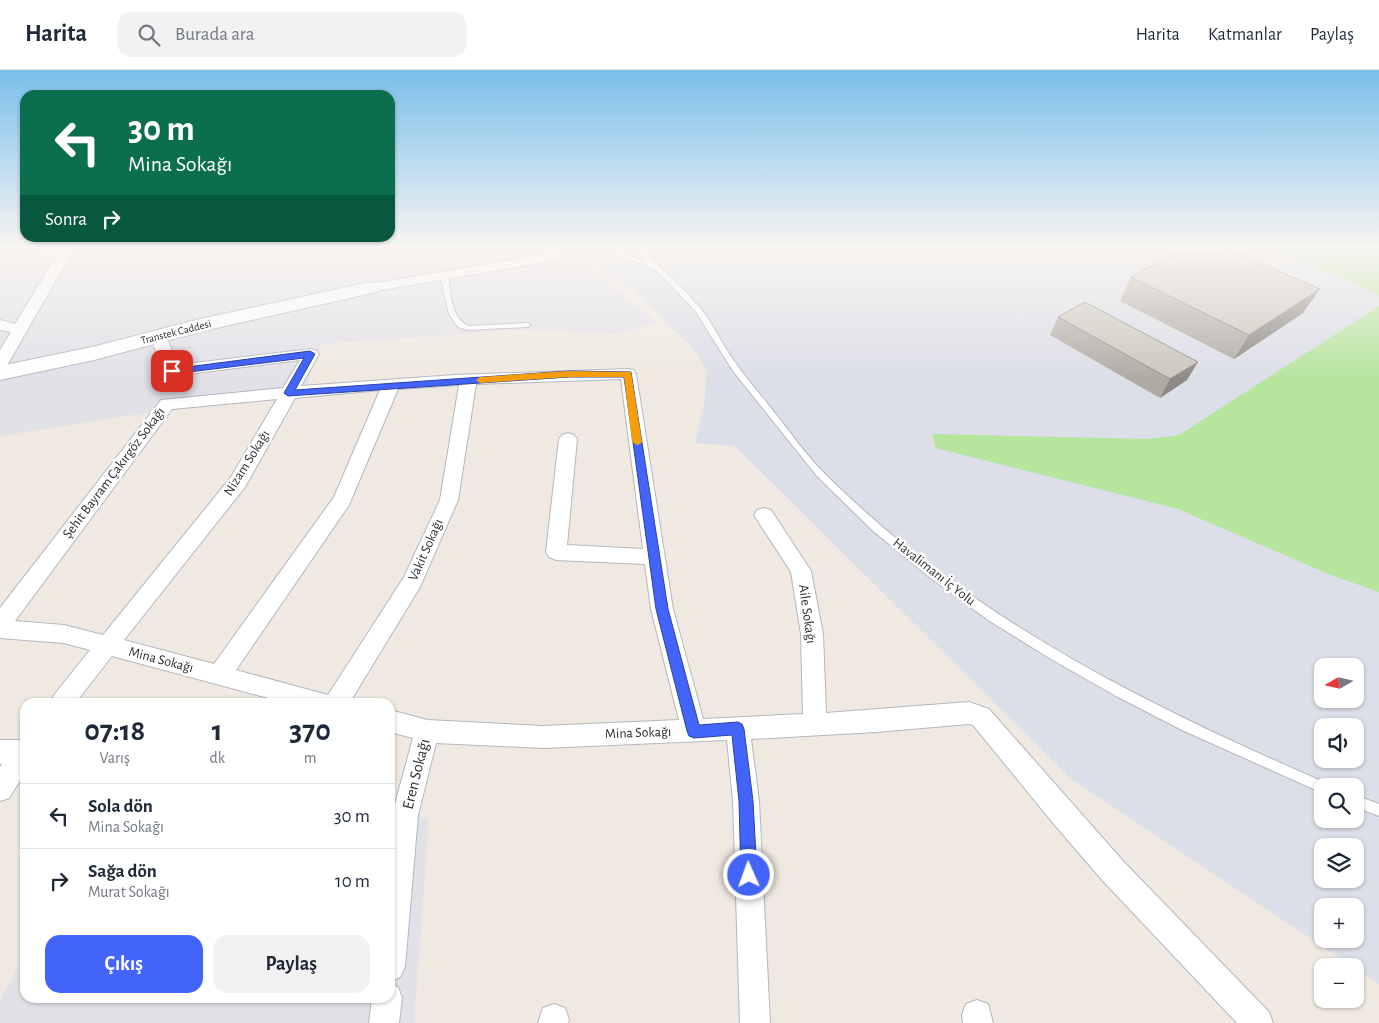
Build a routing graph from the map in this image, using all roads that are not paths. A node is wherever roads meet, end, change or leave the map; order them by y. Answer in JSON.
{"nodes":[{"id":1,"x":43,"y":290,"type":"edge"},
{"id":2,"x":359,"y":290,"type":"edge"},
{"id":3,"x":447,"y":290,"type":"edge"},
{"id":4,"x":680,"y":290,"type":"edge"},
{"id":5,"x":0,"y":324,"type":"edge"},
{"id":6,"x":527,"y":325,"type":"dead end"},
{"id":7,"x":20,"y":330,"type":"junction"},
{"id":8,"x":158,"y":336,"type":"junction"},
{"id":9,"x":0,"y":364,"type":"edge"},
{"id":10,"x":0,"y":373,"type":"edge"},
{"id":11,"x":468,"y":380,"type":"junction"},
{"id":12,"x":391,"y":386,"type":"junction"},
{"id":13,"x":288,"y":393,"type":"junction"},
{"id":14,"x":568,"y":439,"type":"dead end"},
{"id":15,"x":764,"y":515,"type":"dead end"},
{"id":16,"x":654,"y":557,"type":"junction"},
{"id":17,"x":0,"y":624,"type":"edge"},
{"id":18,"x":0,"y":629,"type":"edge"},
{"id":19,"x":106,"y":646,"type":"junction"},
{"id":20,"x":219,"y":676,"type":"junction"},
{"id":21,"x":65,"y":698,"type":"edge"},
{"id":22,"x":304,"y":698,"type":"edge"},
{"id":23,"x":340,"y":698,"type":"edge"},
{"id":24,"x":395,"y":722,"type":"edge"},
{"id":25,"x":815,"y":724,"type":"junction"},
{"id":26,"x":738,"y":729,"type":"junction"},
{"id":27,"x":427,"y":731,"type":"junction"},
{"id":28,"x":694,"y":731,"type":"junction"},
{"id":29,"x":20,"y":751,"type":"edge"},
{"id":30,"x":0,"y":752,"type":"edge"},
{"id":31,"x":20,"y":759,"type":"edge"},
{"id":32,"x":1314,"y":783,"type":"edge"},
{"id":33,"x":0,"y":789,"type":"edge"},
{"id":34,"x":1364,"y":804,"type":"edge"},
{"id":35,"x":1379,"y":810,"type":"edge"},
{"id":36,"x":395,"y":916,"type":"edge"},
{"id":37,"x":386,"y":1003,"type":"edge"},
{"id":38,"x":384,"y":1023,"type":"edge"},
{"id":39,"x":755,"y":1023,"type":"edge"},
{"id":40,"x":1258,"y":1023,"type":"edge"}],
"edges":[{"from":1,"to":7,"type":"street"},
{"from":2,"to":8,"type":"street","name":"Transtek Caddesi"},
{"from":3,"to":6,"type":"lane"},
{"from":4,"to":32,"type":"lane","name":"Havalimanı İç Yolu"},
{"from":5,"to":7,"type":"street"},
{"from":7,"to":9,"type":"street"},
{"from":8,"to":10,"type":"street","name":"Transtek Caddesi"},
{"from":8,"to":13,"type":"street","name":"Nizam Sokağı"},
{"from":11,"to":12,"type":"street","name":"Şehit Bayram Çakırgöz Sokağı"},
{"from":11,"to":16,"type":"street","name":"Şehit Bayram Çakırgöz Sokağı"},
{"from":11,"to":23,"type":"street","name":"Vakit Sokağı"},
{"from":12,"to":13,"type":"street","name":"Şehit Bayram Çakırgöz Sokağı"},
{"from":12,"to":20,"type":"street"},
{"from":13,"to":17,"type":"street","name":"Şehit Bayram Çakırgöz Sokağı"},
{"from":13,"to":19,"type":"street","name":"Nizam Sokağı"},
{"from":14,"to":16,"type":"street"},
{"from":15,"to":25,"type":"street","name":"Aile Sokağı"},
{"from":16,"to":28,"type":"street"},
{"from":18,"to":19,"type":"street","name":"Mina Sokağı"},
{"from":19,"to":20,"type":"street","name":"Mina Sokağı"},
{"from":19,"to":21,"type":"street","name":"Nizam Sokağı"},
{"from":20,"to":22,"type":"street","name":"Mina Sokağı"},
{"from":24,"to":27,"type":"street","name":"Mina Sokağı"},
{"from":25,"to":26,"type":"street","name":"Mina Sokağı"},
{"from":25,"to":40,"type":"street","name":"Mina Sokağı"},
{"from":26,"to":28,"type":"street","name":"Mina Sokağı"},
{"from":26,"to":39,"type":"street"},
{"from":27,"to":28,"type":"street","name":"Mina Sokağı"},
{"from":27,"to":36,"type":"street","name":"Eren Sokağı"},
{"from":29,"to":30,"type":"street"},
{"from":31,"to":33,"type":"street"},
{"from":34,"to":35,"type":"lane"},
{"from":37,"to":38,"type":"street"}]}
